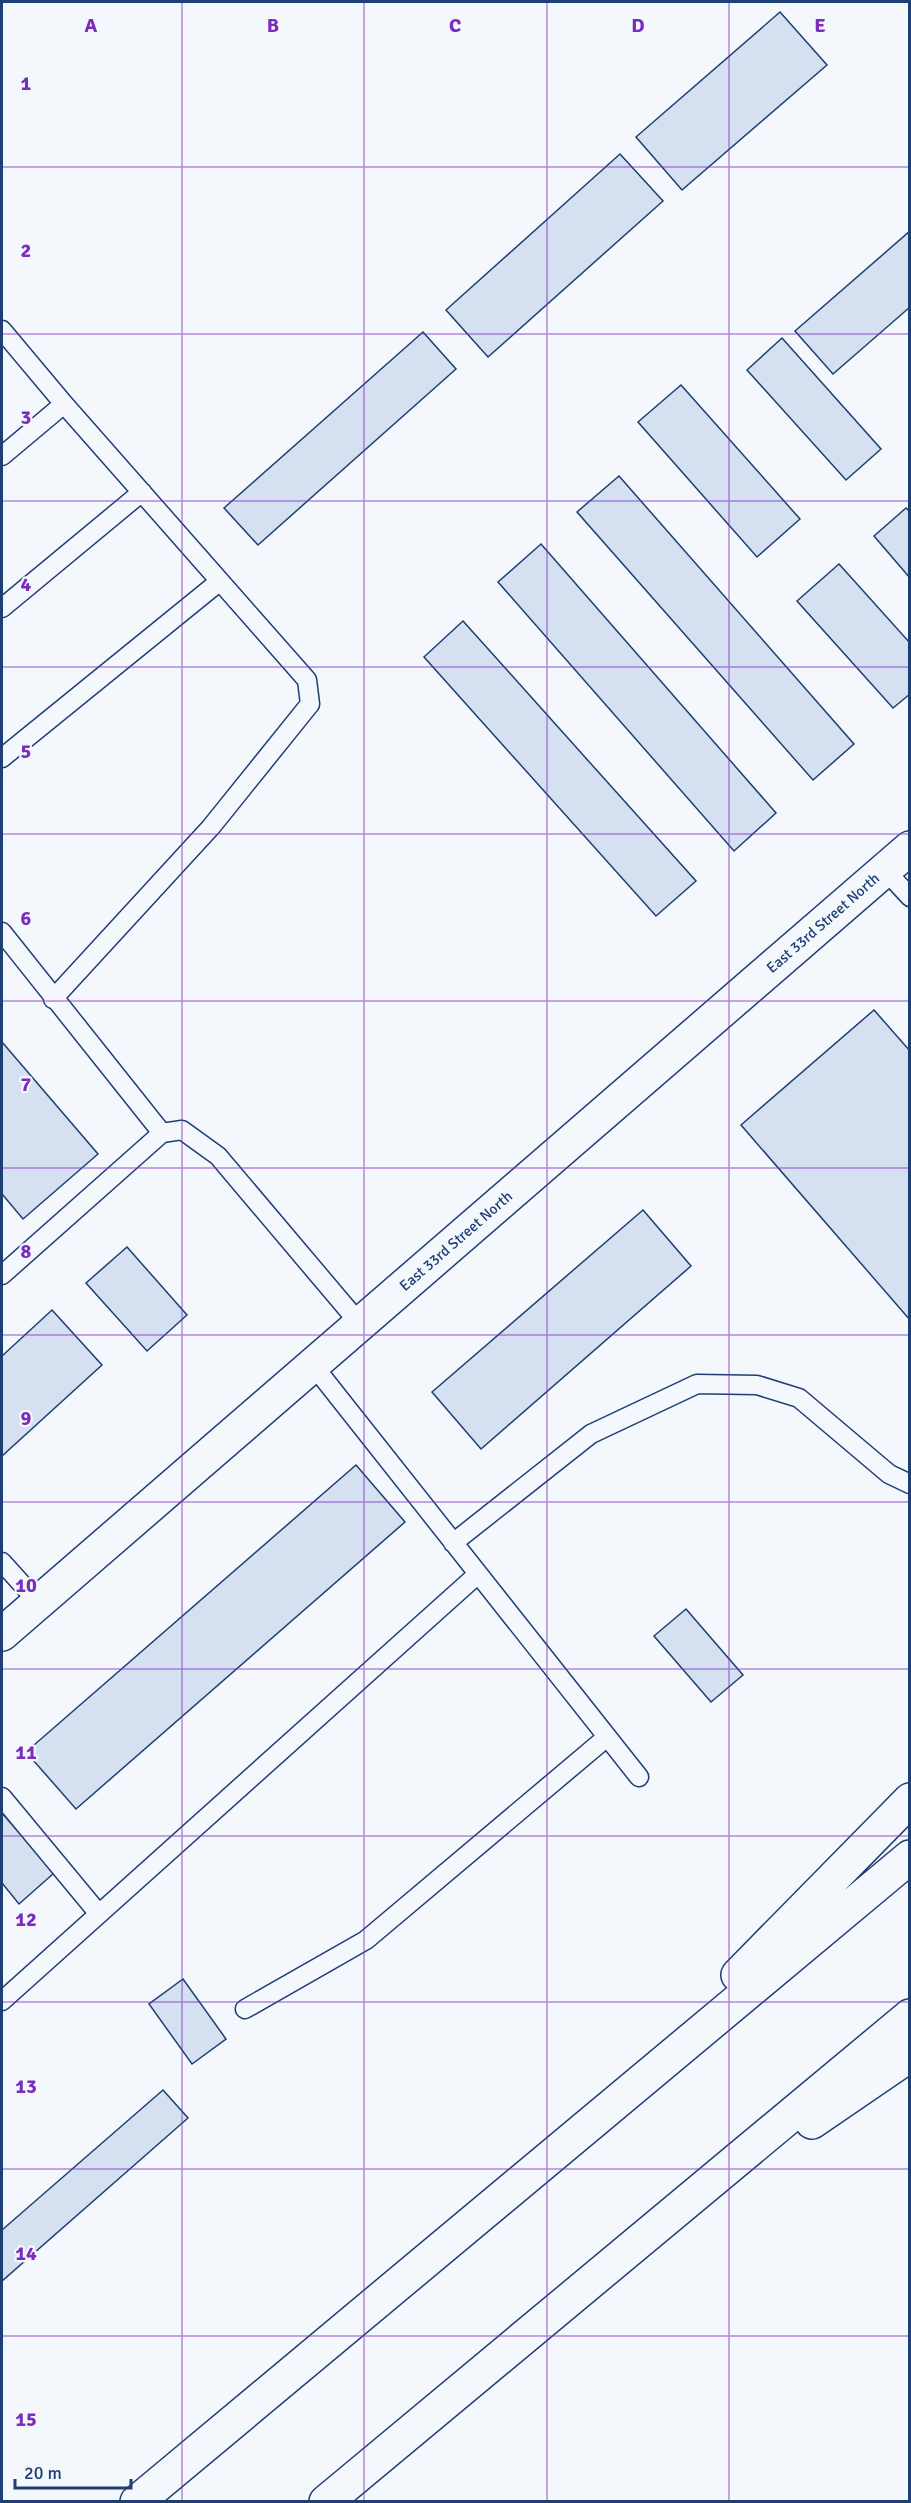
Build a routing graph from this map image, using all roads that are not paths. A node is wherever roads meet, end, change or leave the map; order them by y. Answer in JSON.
{"nodes":[{"id":1,"x":2,"y":330,"type":"edge"},
{"id":2,"x":64,"y":404,"type":"junction"},
{"id":3,"x":2,"y":456,"type":"edge"},
{"id":4,"x":142,"y":492,"type":"junction"},
{"id":5,"x":220,"y":581,"type":"junction"},
{"id":6,"x":2,"y":608,"type":"edge"},
{"id":7,"x":2,"y":758,"type":"edge"},
{"id":8,"x":909,"y":848,"type":"edge"},
{"id":9,"x":885,"y":870,"type":"junction"},
{"id":10,"x":909,"y":897,"type":"edge"},
{"id":11,"x":2,"y":932,"type":"edge"},
{"id":12,"x":53,"y":999,"type":"junction"},
{"id":13,"x":162,"y":1133,"type":"junction"},
{"id":14,"x":2,"y":1275,"type":"edge"},
{"id":15,"x":360,"y":1324,"type":"junction"},
{"id":16,"x":313,"y":1365,"type":"junction"},
{"id":17,"x":909,"y":1484,"type":"edge"},
{"id":18,"x":453,"y":1543,"type":"junction"},
{"id":19,"x":2,"y":1562,"type":"edge"},
{"id":20,"x":478,"y":1574,"type":"junction"},
{"id":21,"x":38,"y":1602,"type":"junction"},
{"id":22,"x":2,"y":1634,"type":"edge"},
{"id":23,"x":607,"y":1737,"type":"junction"},
{"id":24,"x":639,"y":1777,"type":"dead end"},
{"id":25,"x":2,"y":1797,"type":"edge"},
{"id":26,"x":909,"y":1800,"type":"edge"},
{"id":27,"x":909,"y":1857,"type":"edge"},
{"id":28,"x":99,"y":1914,"type":"junction"},
{"id":29,"x":2,"y":2001,"type":"edge"},
{"id":30,"x":245,"y":2009,"type":"dead end"},
{"id":31,"x":909,"y":2016,"type":"edge"},
{"id":32,"x":909,"y":2055,"type":"edge"},
{"id":33,"x":611,"y":2104,"type":"junction"},
{"id":34,"x":395,"y":2443,"type":"junction"},
{"id":35,"x":137,"y":2502,"type":"edge"},
{"id":36,"x":326,"y":2502,"type":"edge"}],
"edges":[{"from":1,"to":2,"type":"lane"},
{"from":2,"to":3,"type":"lane"},
{"from":2,"to":4,"type":"lane"},
{"from":4,"to":5,"type":"lane"},
{"from":4,"to":6,"type":"lane"},
{"from":5,"to":7,"type":"lane"},
{"from":5,"to":12,"type":"lane"},
{"from":8,"to":9,"type":"main road","name":"East 33rd Street North"},
{"from":9,"to":10,"type":"lane"},
{"from":9,"to":15,"type":"main road","name":"East 33rd Street North"},
{"from":11,"to":12,"type":"lane"},
{"from":12,"to":13,"type":"lane"},
{"from":13,"to":14,"type":"lane"},
{"from":13,"to":15,"type":"lane"},
{"from":15,"to":16,"type":"main road","name":"East 33rd Street North"},
{"from":16,"to":18,"type":"lane"},
{"from":16,"to":21,"type":"main road","name":"East 33rd Street North"},
{"from":17,"to":18,"type":"lane"},
{"from":18,"to":20,"type":"lane"},
{"from":19,"to":21,"type":"lane"},
{"from":20,"to":23,"type":"lane"},
{"from":20,"to":28,"type":"lane"},
{"from":21,"to":22,"type":"main road","name":"East 33rd Street North"},
{"from":23,"to":24,"type":"lane"},
{"from":23,"to":30,"type":"lane"},
{"from":25,"to":28,"type":"lane"},
{"from":26,"to":33,"type":"main road"},
{"from":27,"to":33,"type":"main road"},
{"from":28,"to":29,"type":"lane"},
{"from":31,"to":34,"type":"main road"},
{"from":32,"to":34,"type":"main road"},
{"from":33,"to":35,"type":"main road"},
{"from":34,"to":36,"type":"main road"}]}
